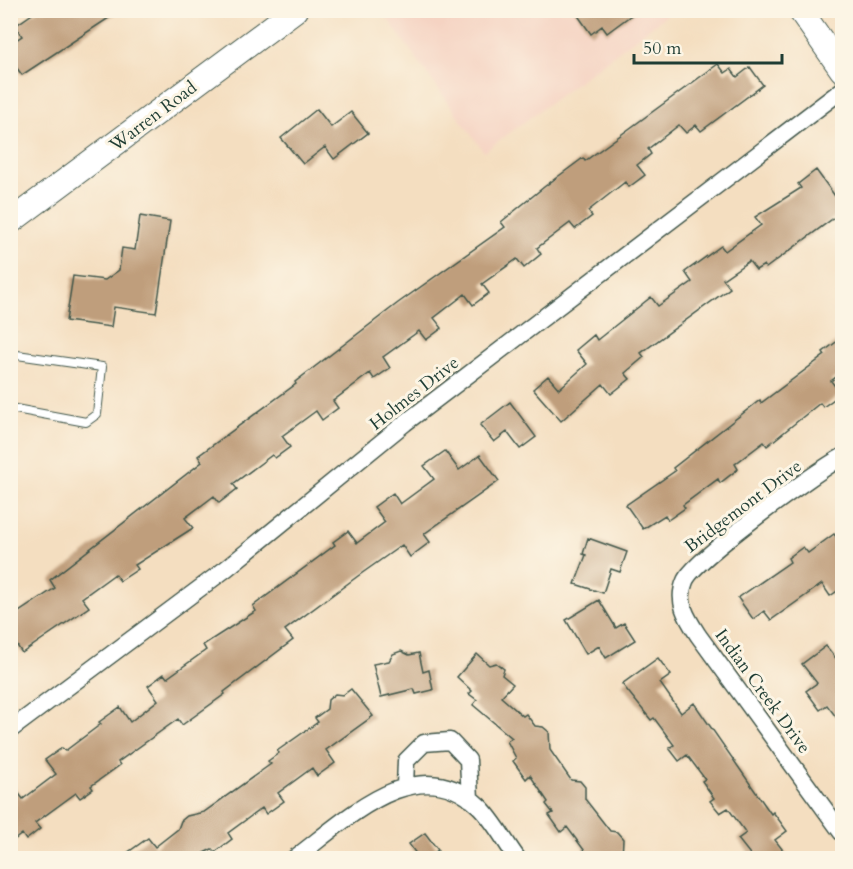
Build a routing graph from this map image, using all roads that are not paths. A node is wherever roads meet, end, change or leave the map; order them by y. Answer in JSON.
{"nodes":[{"id":1,"x":295,"y":10,"type":"edge"},
{"id":2,"x":800,"y":10,"type":"edge"},
{"id":3,"x":843,"y":70,"type":"edge"},
{"id":4,"x":843,"y":90,"type":"edge"},
{"id":5,"x":10,"y":222,"type":"edge"},
{"id":6,"x":10,"y":354,"type":"edge"},
{"id":7,"x":10,"y":408,"type":"edge"},
{"id":8,"x":843,"y":457,"type":"edge"},
{"id":9,"x":680,"y":596,"type":"joint"},
{"id":10,"x":10,"y":730,"type":"edge"},
{"id":11,"x":405,"y":786,"type":"junction"},
{"id":12,"x":470,"y":799,"type":"junction"},
{"id":13,"x":843,"y":833,"type":"edge"},
{"id":14,"x":295,"y":858,"type":"edge"},
{"id":15,"x":517,"y":858,"type":"edge"}],
"edges":[{"from":1,"to":5,"type":"main road","name":"Warren Road"},
{"from":2,"to":3,"type":"main road"},
{"from":4,"to":10,"type":"street","name":"Holmes Drive"},
{"from":6,"to":7,"type":"lane"},
{"from":8,"to":9,"type":"street","name":"Bridgemont Drive"},
{"from":9,"to":13,"type":"street","name":"Indian Creek Drive"},
{"from":11,"to":12,"type":"street"},
{"from":11,"to":12,"type":"street"},
{"from":11,"to":14,"type":"street"},
{"from":12,"to":15,"type":"street"}]}
